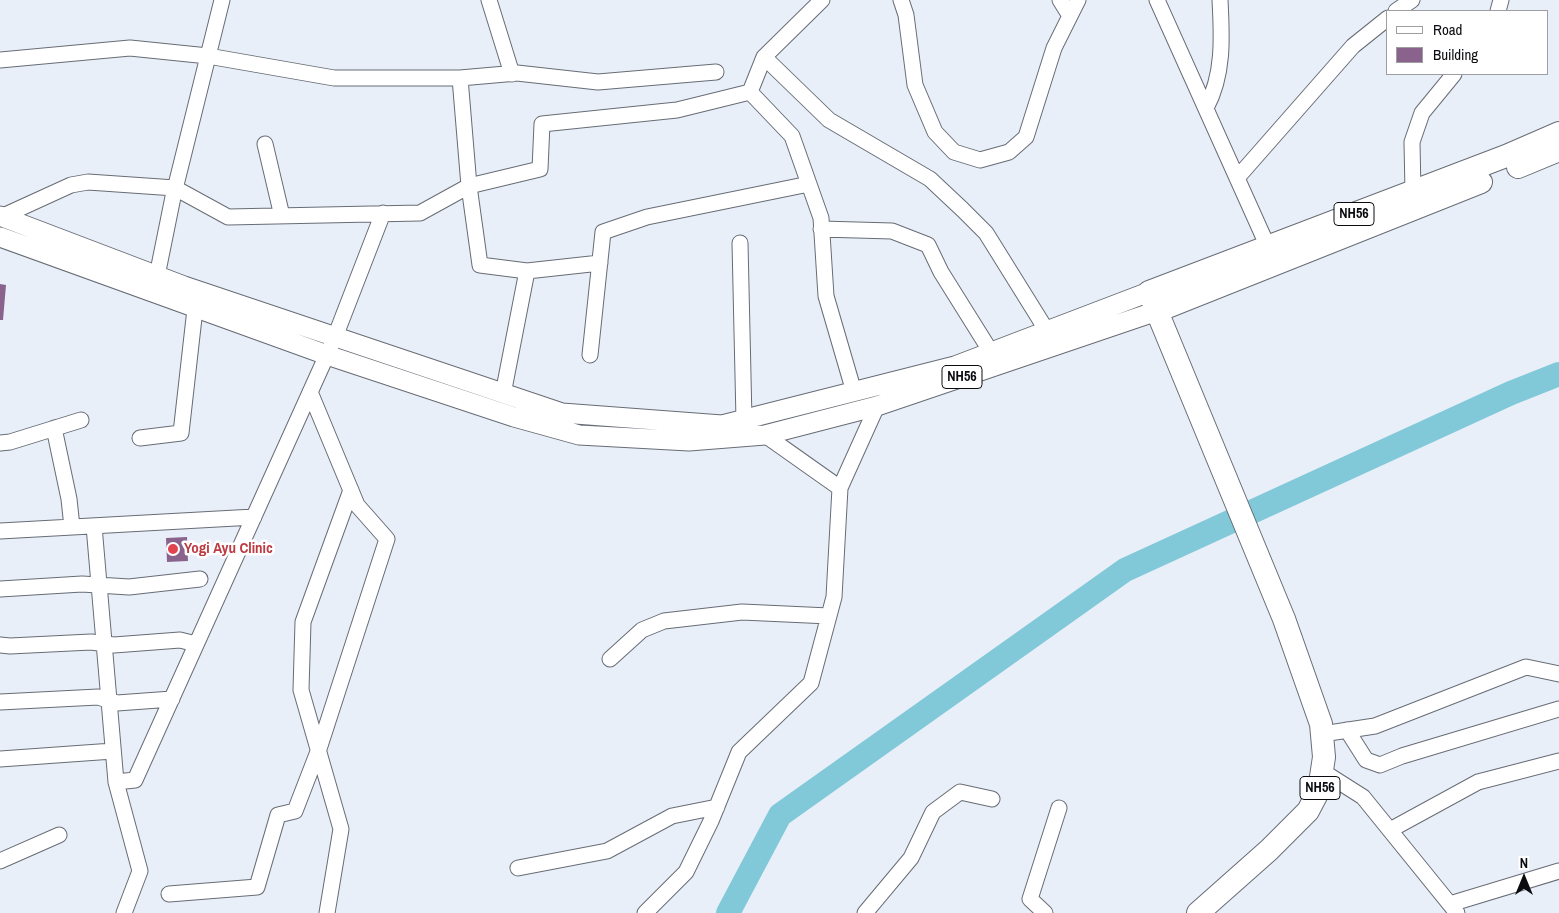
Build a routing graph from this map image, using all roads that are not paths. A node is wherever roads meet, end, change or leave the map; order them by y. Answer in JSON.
{"nodes":[{"id":1,"x":222,"y":0,"type":"edge"},
{"id":2,"x":489,"y":0,"type":"edge"},
{"id":3,"x":822,"y":0,"type":"edge"},
{"id":4,"x":901,"y":0,"type":"edge"},
{"id":5,"x":1060,"y":0,"type":"edge"},
{"id":6,"x":1078,"y":0,"type":"edge"},
{"id":7,"x":1157,"y":0,"type":"edge"},
{"id":8,"x":1220,"y":0,"type":"edge"},
{"id":9,"x":1412,"y":0,"type":"edge"},
{"id":10,"x":1397,"y":10,"type":"edge"},
{"id":11,"x":1070,"y":16,"type":"junction"},
{"id":12,"x":1386,"y":20,"type":"edge"},
{"id":13,"x":208,"y":56,"type":"junction"},
{"id":14,"x":764,"y":57,"type":"junction"},
{"id":15,"x":0,"y":60,"type":"edge"},
{"id":16,"x":716,"y":72,"type":"dead end"},
{"id":17,"x":512,"y":74,"type":"junction"},
{"id":18,"x":1453,"y":75,"type":"edge"},
{"id":19,"x":460,"y":78,"type":"junction"},
{"id":20,"x":750,"y":92,"type":"junction"},
{"id":21,"x":1206,"y":108,"type":"junction"},
{"id":22,"x":1559,"y":133,"type":"edge"},
{"id":23,"x":264,"y":144,"type":"dead end"},
{"id":24,"x":1559,"y":150,"type":"edge"},
{"id":25,"x":1237,"y":178,"type":"junction"},
{"id":26,"x":809,"y":184,"type":"junction"},
{"id":27,"x":469,"y":186,"type":"junction"},
{"id":28,"x":175,"y":188,"type":"junction"},
{"id":29,"x":1413,"y":192,"type":"junction"},
{"id":30,"x":382,"y":213,"type":"junction"},
{"id":31,"x":282,"y":216,"type":"junction"},
{"id":32,"x":1,"y":217,"type":"edge"},
{"id":33,"x":821,"y":229,"type":"junction"},
{"id":34,"x":0,"y":237,"type":"edge"},
{"id":35,"x":740,"y":243,"type":"dead end"},
{"id":36,"x":1268,"y":247,"type":"junction"},
{"id":37,"x":600,"y":263,"type":"junction"},
{"id":38,"x":527,"y":271,"type":"junction"},
{"id":39,"x":157,"y":276,"type":"junction"},
{"id":40,"x":1153,"y":302,"type":"junction"},
{"id":41,"x":195,"y":309,"type":"junction"},
{"id":42,"x":1047,"y":331,"type":"junction"},
{"id":43,"x":335,"y":337,"type":"junction"},
{"id":44,"x":991,"y":352,"type":"junction"},
{"id":45,"x":327,"y":355,"type":"junction"},
{"id":46,"x":590,"y":355,"type":"dead end"},
{"id":47,"x":310,"y":392,"type":"junction"},
{"id":48,"x":854,"y":392,"type":"junction"},
{"id":49,"x":503,"y":394,"type":"junction"},
{"id":50,"x":877,"y":406,"type":"junction"},
{"id":51,"x":81,"y":420,"type":"dead end"},
{"id":52,"x":744,"y":420,"type":"junction"},
{"id":53,"x":54,"y":428,"type":"junction"},
{"id":54,"x":765,"y":435,"type":"junction"},
{"id":55,"x":140,"y":438,"type":"dead end"},
{"id":56,"x":0,"y":443,"type":"edge"},
{"id":57,"x":840,"y":488,"type":"junction"},
{"id":58,"x":351,"y":490,"type":"junction"},
{"id":59,"x":254,"y":517,"type":"junction"},
{"id":60,"x":94,"y":526,"type":"junction"},
{"id":61,"x":72,"y":527,"type":"junction"},
{"id":62,"x":0,"y":531,"type":"edge"},
{"id":63,"x":200,"y":579,"type":"dead end"},
{"id":64,"x":99,"y":585,"type":"junction"},
{"id":65,"x":0,"y":589,"type":"edge"},
{"id":66,"x":829,"y":616,"type":"junction"},
{"id":67,"x":104,"y":643,"type":"junction"},
{"id":68,"x":196,"y":644,"type":"junction"},
{"id":69,"x":0,"y":645,"type":"edge"},
{"id":70,"x":610,"y":659,"type":"dead end"},
{"id":71,"x":1559,"y":674,"type":"edge"},
{"id":72,"x":172,"y":699,"type":"junction"},
{"id":73,"x":109,"y":700,"type":"junction"},
{"id":74,"x":0,"y":702,"type":"edge"},
{"id":75,"x":1559,"y":709,"type":"edge"},
{"id":76,"x":1347,"y":730,"type":"junction"},
{"id":77,"x":1322,"y":734,"type":"junction"},
{"id":78,"x":319,"y":749,"type":"junction"},
{"id":79,"x":113,"y":751,"type":"junction"},
{"id":80,"x":0,"y":759,"type":"edge"},
{"id":81,"x":1559,"y":761,"type":"edge"},
{"id":82,"x":1322,"y":771,"type":"junction"},
{"id":83,"x":116,"y":782,"type":"junction"},
{"id":84,"x":992,"y":799,"type":"dead end"},
{"id":85,"x":717,"y":807,"type":"junction"},
{"id":86,"x":1059,"y":808,"type":"dead end"},
{"id":87,"x":1390,"y":830,"type":"junction"},
{"id":88,"x":59,"y":835,"type":"dead end"},
{"id":89,"x":0,"y":861,"type":"edge"},
{"id":90,"x":518,"y":868,"type":"dead end"},
{"id":91,"x":1559,"y":871,"type":"edge"},
{"id":92,"x":132,"y":892,"type":"junction"},
{"id":93,"x":169,"y":894,"type":"dead end"},
{"id":94,"x":1453,"y":908,"type":"edge"},
{"id":95,"x":124,"y":913,"type":"edge"},
{"id":96,"x":137,"y":913,"type":"edge"},
{"id":97,"x":327,"y":913,"type":"edge"},
{"id":98,"x":645,"y":913,"type":"edge"},
{"id":99,"x":865,"y":913,"type":"edge"},
{"id":100,"x":1045,"y":913,"type":"edge"},
{"id":101,"x":1198,"y":913,"type":"edge"}],
"edges":[{"from":1,"to":13,"type":"street"},
{"from":2,"to":17,"type":"street"},
{"from":3,"to":14,"type":"street"},
{"from":4,"to":11,"type":"street"},
{"from":5,"to":11,"type":"street"},
{"from":6,"to":11,"type":"street"},
{"from":7,"to":21,"type":"street"},
{"from":8,"to":21,"type":"street"},
{"from":9,"to":10,"type":"street"},
{"from":12,"to":25,"type":"street"},
{"from":13,"to":15,"type":"street"},
{"from":13,"to":19,"type":"street"},
{"from":13,"to":28,"type":"street"},
{"from":14,"to":20,"type":"street"},
{"from":14,"to":42,"type":"street"},
{"from":16,"to":17,"type":"street"},
{"from":17,"to":19,"type":"street"},
{"from":18,"to":29,"type":"street"},
{"from":19,"to":27,"type":"street"},
{"from":20,"to":26,"type":"street"},
{"from":20,"to":27,"type":"street"},
{"from":21,"to":25,"type":"street"},
{"from":22,"to":29,"type":"highway","number":"NH56"},
{"from":23,"to":31,"type":"street"},
{"from":24,"to":40,"type":"highway","number":"NH56"},
{"from":25,"to":36,"type":"street"},
{"from":26,"to":33,"type":"street"},
{"from":26,"to":37,"type":"street"},
{"from":27,"to":30,"type":"street"},
{"from":27,"to":38,"type":"street"},
{"from":28,"to":31,"type":"street"},
{"from":28,"to":32,"type":"street"},
{"from":28,"to":39,"type":"street"},
{"from":29,"to":36,"type":"highway","number":"NH56"},
{"from":30,"to":31,"type":"street"},
{"from":30,"to":43,"type":"street"},
{"from":32,"to":39,"type":"main road"},
{"from":33,"to":44,"type":"street"},
{"from":33,"to":48,"type":"street"},
{"from":34,"to":41,"type":"main road"},
{"from":35,"to":52,"type":"street"},
{"from":36,"to":40,"type":"highway","number":"NH56"},
{"from":37,"to":38,"type":"street"},
{"from":37,"to":46,"type":"street"},
{"from":38,"to":49,"type":"street"},
{"from":39,"to":43,"type":"main road"},
{"from":40,"to":42,"type":"main road"},
{"from":40,"to":50,"type":"main road","number":"NH56"},
{"from":40,"to":77,"type":"highway","number":"NH56"},
{"from":41,"to":45,"type":"main road"},
{"from":41,"to":55,"type":"street"},
{"from":42,"to":44,"type":"main road"},
{"from":43,"to":45,"type":"street"},
{"from":43,"to":49,"type":"main road"},
{"from":44,"to":48,"type":"main road"},
{"from":45,"to":47,"type":"street"},
{"from":45,"to":54,"type":"main road"},
{"from":47,"to":58,"type":"street"},
{"from":47,"to":59,"type":"street"},
{"from":48,"to":52,"type":"main road"},
{"from":49,"to":52,"type":"main road"},
{"from":50,"to":54,"type":"main road","number":"NH56"},
{"from":50,"to":57,"type":"street"},
{"from":51,"to":53,"type":"street"},
{"from":53,"to":56,"type":"street"},
{"from":53,"to":61,"type":"street"},
{"from":54,"to":57,"type":"street"},
{"from":57,"to":66,"type":"street"},
{"from":58,"to":78,"type":"street"},
{"from":58,"to":78,"type":"street"},
{"from":59,"to":60,"type":"street"},
{"from":59,"to":68,"type":"street"},
{"from":60,"to":61,"type":"street"},
{"from":60,"to":64,"type":"street"},
{"from":61,"to":62,"type":"street"},
{"from":63,"to":64,"type":"street"},
{"from":64,"to":65,"type":"street"},
{"from":64,"to":67,"type":"street"},
{"from":66,"to":70,"type":"street"},
{"from":66,"to":85,"type":"street"},
{"from":67,"to":68,"type":"street"},
{"from":67,"to":69,"type":"street"},
{"from":67,"to":73,"type":"street"},
{"from":68,"to":72,"type":"street"},
{"from":71,"to":76,"type":"street"},
{"from":72,"to":73,"type":"street"},
{"from":72,"to":83,"type":"street"},
{"from":73,"to":74,"type":"street"},
{"from":73,"to":79,"type":"street"},
{"from":75,"to":76,"type":"street"},
{"from":76,"to":77,"type":"street"},
{"from":77,"to":82,"type":"highway","number":"NH56"},
{"from":78,"to":93,"type":"street"},
{"from":78,"to":97,"type":"street"},
{"from":79,"to":80,"type":"street"},
{"from":79,"to":83,"type":"street"},
{"from":81,"to":87,"type":"street"},
{"from":82,"to":87,"type":"street"},
{"from":82,"to":101,"type":"highway","number":"NH56"},
{"from":83,"to":92,"type":"street"},
{"from":84,"to":99,"type":"street"},
{"from":85,"to":90,"type":"street"},
{"from":85,"to":98,"type":"street"},
{"from":86,"to":100,"type":"street"},
{"from":87,"to":94,"type":"street"},
{"from":88,"to":89,"type":"street"},
{"from":91,"to":94,"type":"street"},
{"from":92,"to":95,"type":"street"},
{"from":92,"to":96,"type":"street"}]}
